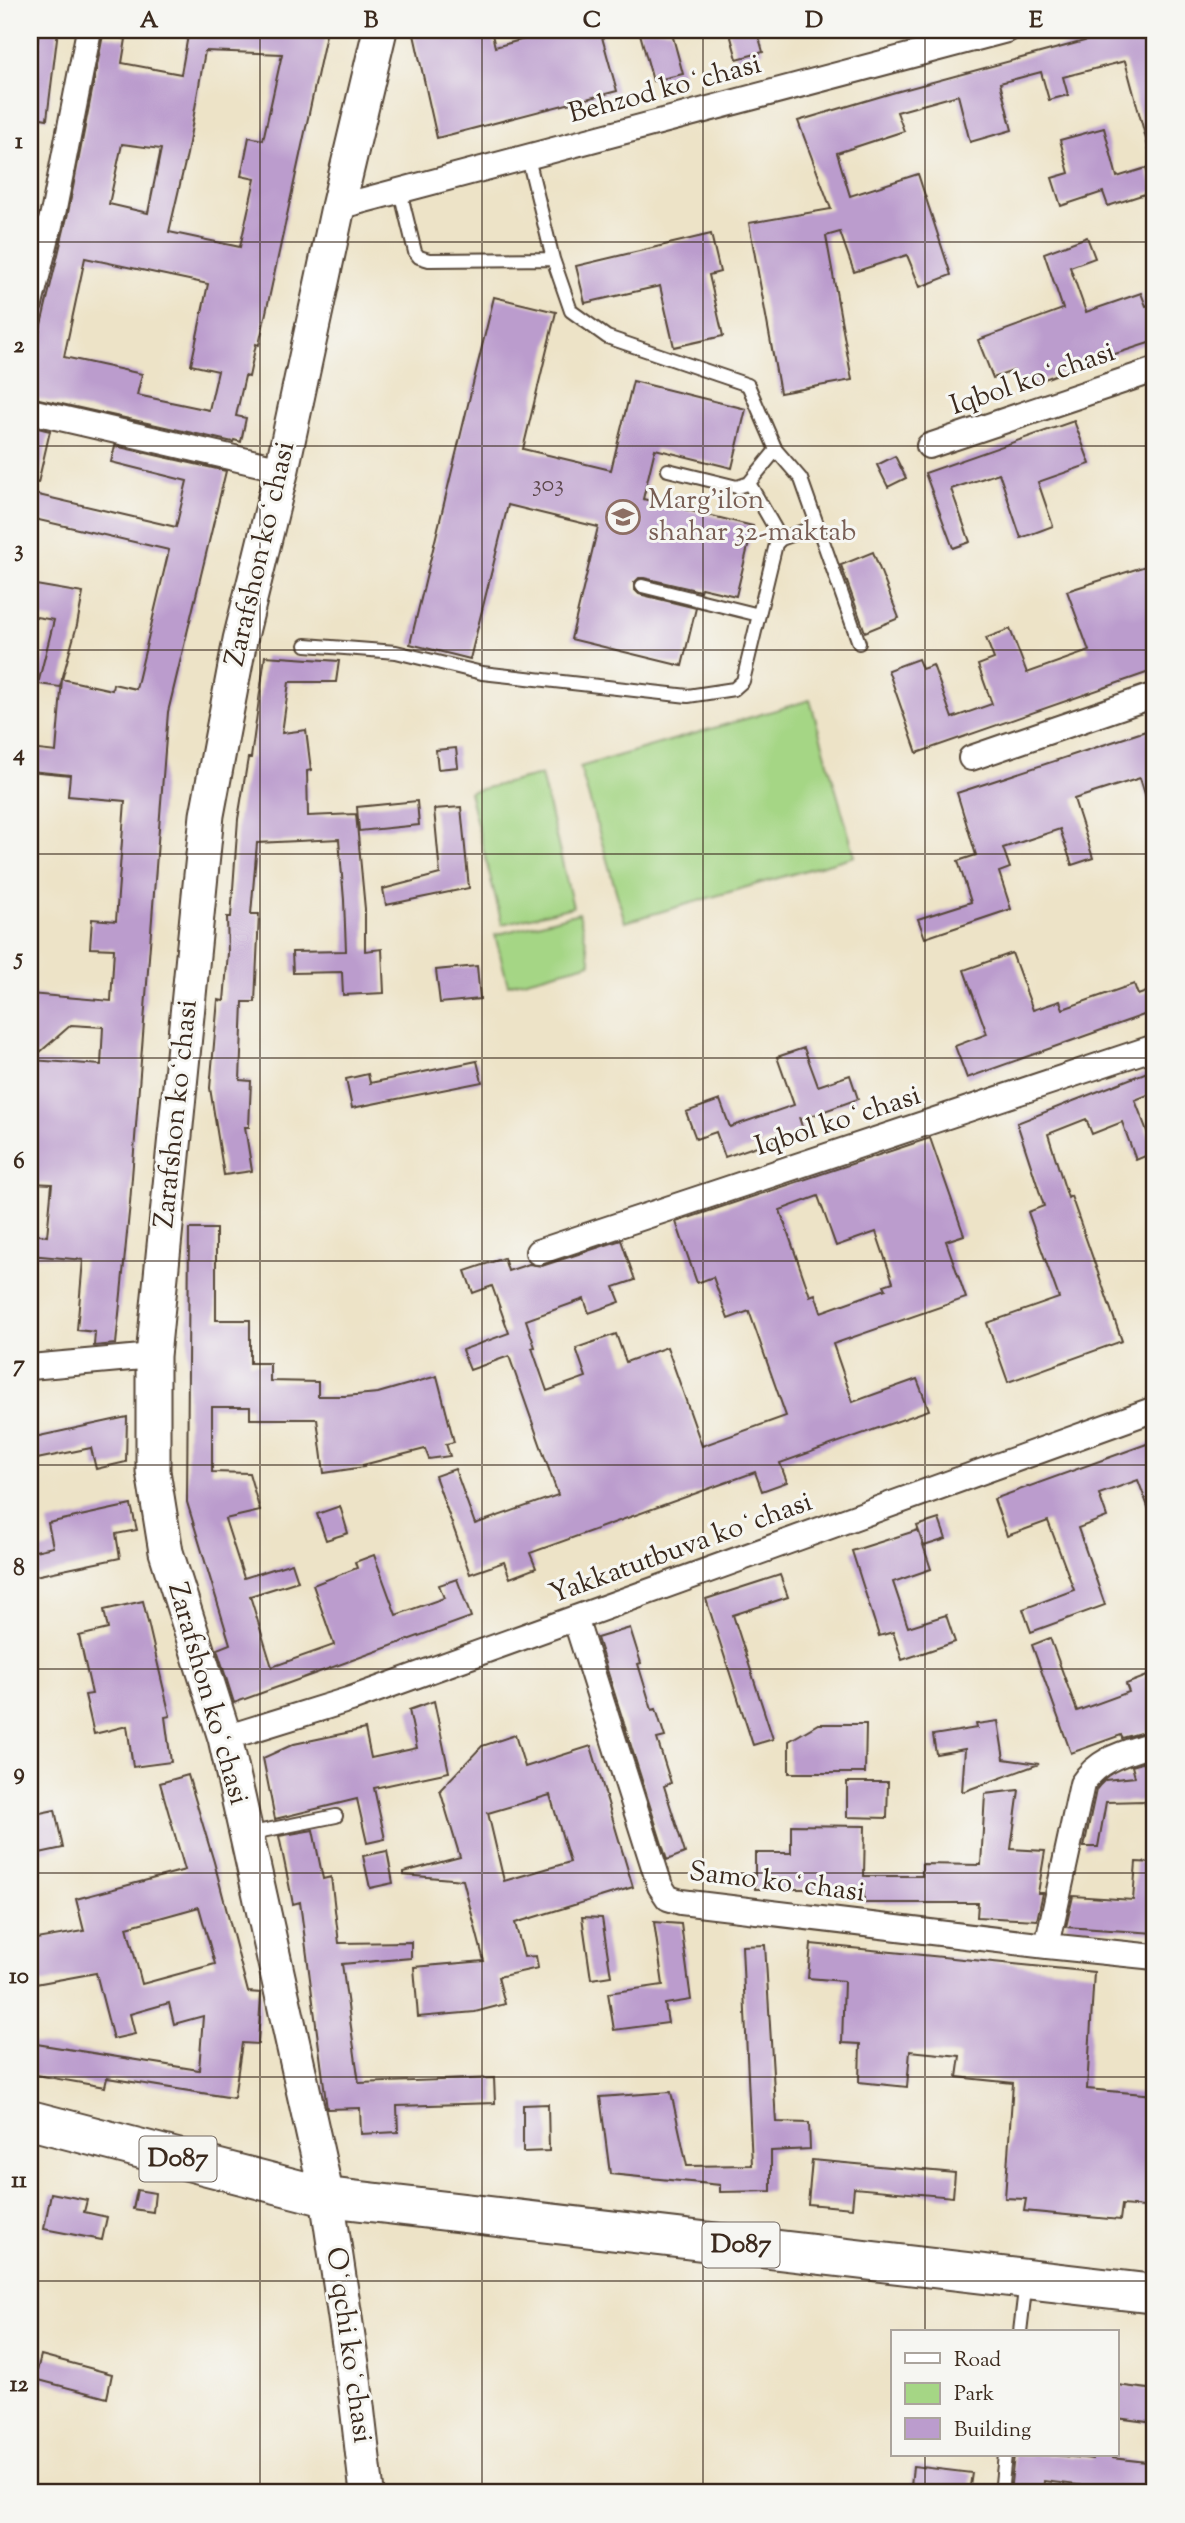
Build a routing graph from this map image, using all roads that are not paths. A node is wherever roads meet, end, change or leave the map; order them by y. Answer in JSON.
{"nodes":[{"id":1,"x":89,"y":30,"type":"edge"},
{"id":2,"x":380,"y":30,"type":"edge"},
{"id":3,"x":1007,"y":30,"type":"edge"},
{"id":4,"x":528,"y":158,"type":"junction"},
{"id":5,"x":400,"y":191,"type":"junction"},
{"id":6,"x":338,"y":207,"type":"junction"},
{"id":7,"x":553,"y":259,"type":"junction"},
{"id":8,"x":30,"y":304,"type":"edge"},
{"id":9,"x":1155,"y":370,"type":"edge"},
{"id":10,"x":30,"y":411,"type":"edge"},
{"id":11,"x":929,"y":446,"type":"dead end"},
{"id":12,"x":776,"y":450,"type":"junction"},
{"id":13,"x":282,"y":469,"type":"junction"},
{"id":14,"x":668,"y":470,"type":"dead end"},
{"id":15,"x":749,"y":483,"type":"junction"},
{"id":16,"x":817,"y":526,"type":"junction"},
{"id":17,"x":781,"y":539,"type":"junction"},
{"id":18,"x":642,"y":586,"type":"dead end"},
{"id":19,"x":759,"y":615,"type":"junction"},
{"id":20,"x":859,"y":643,"type":"dead end"},
{"id":21,"x":306,"y":645,"type":"dead end"},
{"id":22,"x":1155,"y":695,"type":"edge"},
{"id":23,"x":971,"y":758,"type":"dead end"},
{"id":24,"x":1155,"y":1047,"type":"edge"},
{"id":25,"x":538,"y":1252,"type":"dead end"},
{"id":26,"x":153,"y":1356,"type":"junction"},
{"id":27,"x":30,"y":1367,"type":"edge"},
{"id":28,"x":1155,"y":1409,"type":"edge"},
{"id":29,"x":575,"y":1618,"type":"junction"},
{"id":30,"x":225,"y":1738,"type":"junction"},
{"id":31,"x":1155,"y":1743,"type":"edge"},
{"id":32,"x":336,"y":1816,"type":"dead end"},
{"id":33,"x":246,"y":1834,"type":"junction"},
{"id":34,"x":1047,"y":1946,"type":"junction"},
{"id":35,"x":1155,"y":1957,"type":"edge"},
{"id":36,"x":30,"y":2120,"type":"edge"},
{"id":37,"x":327,"y":2197,"type":"junction"},
{"id":38,"x":1026,"y":2277,"type":"junction"},
{"id":39,"x":1155,"y":2294,"type":"edge"},
{"id":40,"x":1020,"y":2330,"type":"edge"},
{"id":41,"x":1005,"y":2456,"type":"edge"},
{"id":42,"x":367,"y":2493,"type":"edge"},
{"id":43,"x":1000,"y":2493,"type":"edge"}],
"edges":[{"from":1,"to":8,"type":"street"},
{"from":2,"to":6,"type":"main road","name":"Zarafshon koʻchasi"},
{"from":3,"to":4,"type":"street","name":"Behzod koʻchasi"},
{"from":4,"to":5,"type":"street","name":"Behzod koʻchasi"},
{"from":4,"to":7,"type":"lane"},
{"from":5,"to":6,"type":"street","name":"Behzod koʻchasi"},
{"from":5,"to":7,"type":"lane"},
{"from":6,"to":13,"type":"main road","name":"Zarafshon koʻchasi"},
{"from":7,"to":12,"type":"lane"},
{"from":9,"to":11,"type":"street","name":"Iqbol koʻchasi"},
{"from":10,"to":13,"type":"street"},
{"from":12,"to":15,"type":"lane"},
{"from":12,"to":16,"type":"lane"},
{"from":13,"to":26,"type":"main road","name":"Zarafshon koʻchasi"},
{"from":14,"to":15,"type":"lane"},
{"from":15,"to":17,"type":"lane"},
{"from":16,"to":17,"type":"lane"},
{"from":16,"to":20,"type":"lane"},
{"from":17,"to":19,"type":"lane"},
{"from":18,"to":19,"type":"lane"},
{"from":19,"to":21,"type":"lane"},
{"from":22,"to":23,"type":"street"},
{"from":24,"to":25,"type":"street","name":"Iqbol koʻchasi"},
{"from":26,"to":27,"type":"street"},
{"from":26,"to":30,"type":"main road","name":"Zarafshon koʻchasi"},
{"from":28,"to":29,"type":"street","name":"Yakkatutbuva koʻchasi"},
{"from":29,"to":30,"type":"street","name":"Yakkatutbuva koʻchasi"},
{"from":29,"to":34,"type":"street","name":"Samo koʻchasi"},
{"from":30,"to":33,"type":"main road","name":"Zarafshon koʻchasi"},
{"from":31,"to":34,"type":"street"},
{"from":32,"to":33,"type":"lane"},
{"from":33,"to":37,"type":"main road","name":"Zarafshon koʻchasi"},
{"from":34,"to":35,"type":"street","name":"Samo koʻchasi"},
{"from":36,"to":37,"type":"main road","number":"D087"},
{"from":37,"to":38,"type":"main road","number":"D087"},
{"from":37,"to":42,"type":"main road","name":"Oʻqchi koʻchasi"},
{"from":38,"to":39,"type":"main road","number":"D087"},
{"from":38,"to":40,"type":"lane"},
{"from":41,"to":43,"type":"lane"}]}
